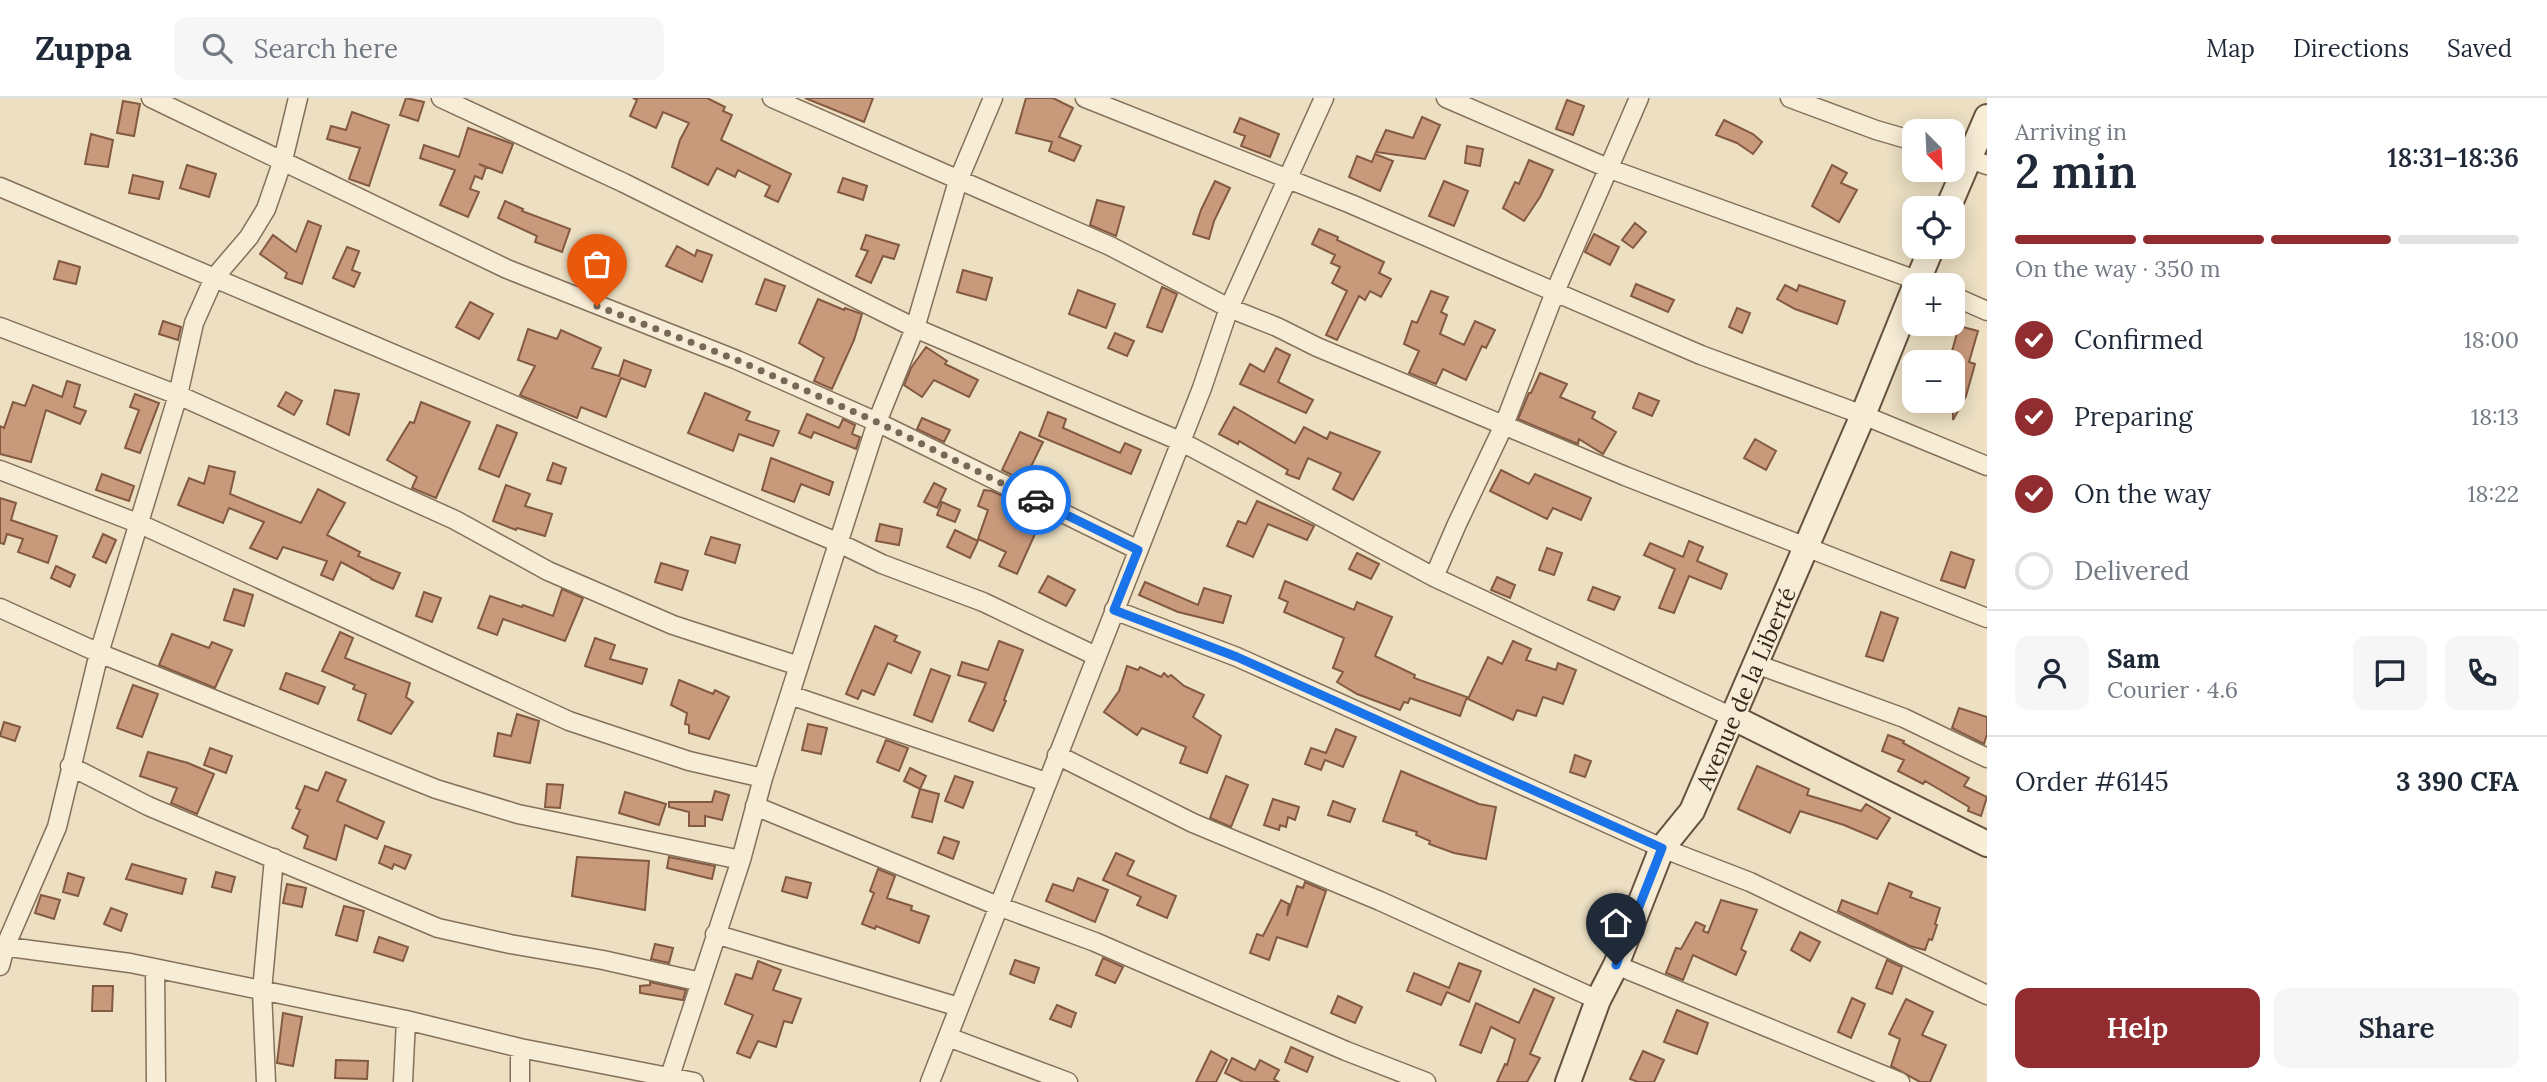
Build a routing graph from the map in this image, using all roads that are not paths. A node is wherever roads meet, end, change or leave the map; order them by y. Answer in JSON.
{"nodes":[{"id":1,"x":151,"y":98,"type":"edge"},
{"id":2,"x":298,"y":98,"type":"edge"},
{"id":3,"x":442,"y":98,"type":"edge"},
{"id":4,"x":772,"y":98,"type":"edge"},
{"id":5,"x":993,"y":98,"type":"edge"},
{"id":6,"x":1085,"y":98,"type":"edge"},
{"id":7,"x":1324,"y":98,"type":"edge"},
{"id":8,"x":1446,"y":98,"type":"edge"},
{"id":9,"x":1639,"y":98,"type":"edge"},
{"id":10,"x":1790,"y":98,"type":"edge"},
{"id":11,"x":1987,"y":117,"type":"edge"},
{"id":12,"x":1902,"y":138,"type":"edge"},
{"id":13,"x":1970,"y":159,"type":"edge"},
{"id":14,"x":283,"y":160,"type":"junction"},
{"id":15,"x":1610,"y":169,"type":"junction"},
{"id":16,"x":1287,"y":179,"type":"junction"},
{"id":17,"x":958,"y":181,"type":"junction"},
{"id":18,"x":0,"y":187,"type":"edge"},
{"id":19,"x":1953,"y":196,"type":"edge"},
{"id":20,"x":214,"y":278,"type":"junction"},
{"id":21,"x":1902,"y":278,"type":"edge"},
{"id":22,"x":1555,"y":292,"type":"junction"},
{"id":23,"x":1965,"y":301,"type":"edge"},
{"id":24,"x":1229,"y":308,"type":"junction"},
{"id":25,"x":1987,"y":311,"type":"edge"},
{"id":26,"x":1902,"y":326,"type":"edge"},
{"id":27,"x":0,"y":327,"type":"edge"},
{"id":28,"x":915,"y":328,"type":"junction"},
{"id":29,"x":178,"y":395,"type":"junction"},
{"id":30,"x":1863,"y":415,"type":"junction"},
{"id":31,"x":877,"y":422,"type":"junction"},
{"id":32,"x":1504,"y":425,"type":"junction"},
{"id":33,"x":1180,"y":441,"type":"junction"},
{"id":34,"x":1987,"y":466,"type":"edge"},
{"id":35,"x":0,"y":470,"type":"edge"},
{"id":36,"x":140,"y":524,"type":"junction"},
{"id":37,"x":839,"y":543,"type":"junction"},
{"id":38,"x":1806,"y":547,"type":"junction"},
{"id":39,"x":1138,"y":550,"type":"junction"},
{"id":40,"x":1434,"y":577,"type":"junction"},
{"id":41,"x":0,"y":608,"type":"edge"},
{"id":42,"x":1114,"y":610,"type":"junction"},
{"id":43,"x":1987,"y":618,"type":"edge"},
{"id":44,"x":100,"y":653,"type":"junction"},
{"id":45,"x":1096,"y":656,"type":"junction"},
{"id":46,"x":1756,"y":664,"type":"junction"},
{"id":47,"x":799,"y":666,"type":"junction"},
{"id":48,"x":790,"y":695,"type":"junction"},
{"id":49,"x":1732,"y":717,"type":"junction"},
{"id":50,"x":1057,"y":755,"type":"junction"},
{"id":51,"x":1987,"y":758,"type":"edge"},
{"id":52,"x":70,"y":766,"type":"junction"},
{"id":53,"x":763,"y":778,"type":"junction"},
{"id":54,"x":1046,"y":782,"type":"junction"},
{"id":55,"x":755,"y":806,"type":"junction"},
{"id":56,"x":1987,"y":844,"type":"edge"},
{"id":57,"x":1662,"y":848,"type":"junction"},
{"id":58,"x":274,"y":859,"type":"junction"},
{"id":59,"x":741,"y":860,"type":"junction"},
{"id":60,"x":998,"y":906,"type":"junction"},
{"id":61,"x":715,"y":934,"type":"junction"},
{"id":62,"x":2,"y":946,"type":"edge"},
{"id":63,"x":1616,"y":965,"type":"junction"},
{"id":64,"x":0,"y":966,"type":"edge"},
{"id":65,"x":155,"y":968,"type":"junction"},
{"id":66,"x":701,"y":982,"type":"junction"},
{"id":67,"x":262,"y":990,"type":"junction"},
{"id":68,"x":1987,"y":995,"type":"edge"},
{"id":69,"x":1598,"y":1000,"type":"junction"},
{"id":70,"x":959,"y":1007,"type":"junction"},
{"id":71,"x":406,"y":1020,"type":"junction"},
{"id":72,"x":948,"y":1037,"type":"junction"},
{"id":73,"x":520,"y":1048,"type":"junction"},
{"id":74,"x":669,"y":1079,"type":"edge"},
{"id":75,"x":1572,"y":1081,"type":"edge"},
{"id":76,"x":156,"y":1082,"type":"edge"},
{"id":77,"x":266,"y":1082,"type":"edge"},
{"id":78,"x":403,"y":1082,"type":"edge"},
{"id":79,"x":520,"y":1082,"type":"edge"},
{"id":80,"x":694,"y":1082,"type":"edge"},
{"id":81,"x":930,"y":1082,"type":"edge"},
{"id":82,"x":1068,"y":1082,"type":"edge"},
{"id":83,"x":1426,"y":1082,"type":"edge"},
{"id":84,"x":1900,"y":1082,"type":"edge"}],
"edges":[{"from":1,"to":14,"type":"street"},
{"from":2,"to":14,"type":"street"},
{"from":3,"to":28,"type":"street"},
{"from":4,"to":17,"type":"street"},
{"from":5,"to":17,"type":"street"},
{"from":6,"to":16,"type":"street"},
{"from":7,"to":16,"type":"street"},
{"from":8,"to":15,"type":"street"},
{"from":9,"to":15,"type":"street"},
{"from":10,"to":12,"type":"street"},
{"from":11,"to":13,"type":"street"},
{"from":13,"to":19,"type":"street"},
{"from":14,"to":20,"type":"street"},
{"from":14,"to":31,"type":"street"},
{"from":15,"to":21,"type":"street"},
{"from":15,"to":22,"type":"street"},
{"from":16,"to":22,"type":"street"},
{"from":16,"to":24,"type":"street"},
{"from":17,"to":24,"type":"street"},
{"from":17,"to":28,"type":"street"},
{"from":18,"to":20,"type":"street"},
{"from":20,"to":29,"type":"street"},
{"from":20,"to":37,"type":"street"},
{"from":22,"to":30,"type":"street"},
{"from":22,"to":32,"type":"street"},
{"from":23,"to":25,"type":"street"},
{"from":24,"to":32,"type":"street"},
{"from":24,"to":33,"type":"street"},
{"from":26,"to":30,"type":"street","name":"Avenue de la Liberté"},
{"from":27,"to":29,"type":"street"},
{"from":28,"to":31,"type":"street"},
{"from":28,"to":33,"type":"street"},
{"from":29,"to":36,"type":"street"},
{"from":29,"to":47,"type":"street"},
{"from":30,"to":34,"type":"street"},
{"from":30,"to":38,"type":"street","name":"Avenue de la Liberté"},
{"from":31,"to":37,"type":"street"},
{"from":31,"to":39,"type":"street"},
{"from":32,"to":38,"type":"street"},
{"from":32,"to":40,"type":"street"},
{"from":33,"to":39,"type":"street"},
{"from":33,"to":40,"type":"street"},
{"from":35,"to":36,"type":"street"},
{"from":36,"to":44,"type":"street"},
{"from":36,"to":53,"type":"street"},
{"from":37,"to":45,"type":"street"},
{"from":37,"to":47,"type":"street"},
{"from":38,"to":43,"type":"street"},
{"from":38,"to":46,"type":"street","name":"Avenue de la Liberté"},
{"from":39,"to":42,"type":"street"},
{"from":40,"to":49,"type":"street"},
{"from":41,"to":44,"type":"street"},
{"from":42,"to":45,"type":"street"},
{"from":42,"to":57,"type":"street"},
{"from":44,"to":52,"type":"street"},
{"from":44,"to":59,"type":"street"},
{"from":45,"to":50,"type":"street"},
{"from":46,"to":49,"type":"street","name":"Avenue de la Liberté"},
{"from":46,"to":51,"type":"street"},
{"from":47,"to":48,"type":"street"},
{"from":48,"to":53,"type":"street"},
{"from":48,"to":54,"type":"street"},
{"from":49,"to":56,"type":"street"},
{"from":49,"to":57,"type":"street","name":"Avenue de la Liberté"},
{"from":50,"to":54,"type":"street"},
{"from":50,"to":69,"type":"street"},
{"from":52,"to":58,"type":"street"},
{"from":52,"to":62,"type":"street"},
{"from":53,"to":55,"type":"street"},
{"from":54,"to":60,"type":"street"},
{"from":55,"to":59,"type":"street"},
{"from":55,"to":60,"type":"street"},
{"from":57,"to":63,"type":"street","name":"Avenue de la Liberté"},
{"from":57,"to":68,"type":"street"},
{"from":58,"to":66,"type":"street"},
{"from":58,"to":67,"type":"street"},
{"from":59,"to":61,"type":"street"},
{"from":60,"to":70,"type":"street"},
{"from":60,"to":83,"type":"street"},
{"from":61,"to":66,"type":"street"},
{"from":61,"to":70,"type":"street"},
{"from":62,"to":64,"type":"street"},
{"from":62,"to":65,"type":"street"},
{"from":63,"to":69,"type":"street","name":"Avenue de la Liberté"},
{"from":63,"to":84,"type":"street"},
{"from":65,"to":67,"type":"street"},
{"from":65,"to":76,"type":"street"},
{"from":66,"to":74,"type":"street"},
{"from":67,"to":71,"type":"street"},
{"from":67,"to":77,"type":"street"},
{"from":69,"to":75,"type":"street","name":"Avenue de la Liberté"},
{"from":70,"to":72,"type":"street"},
{"from":71,"to":73,"type":"street"},
{"from":71,"to":78,"type":"street"},
{"from":72,"to":81,"type":"street"},
{"from":72,"to":82,"type":"street"},
{"from":73,"to":74,"type":"street"},
{"from":73,"to":79,"type":"street"},
{"from":74,"to":80,"type":"street"}]}
